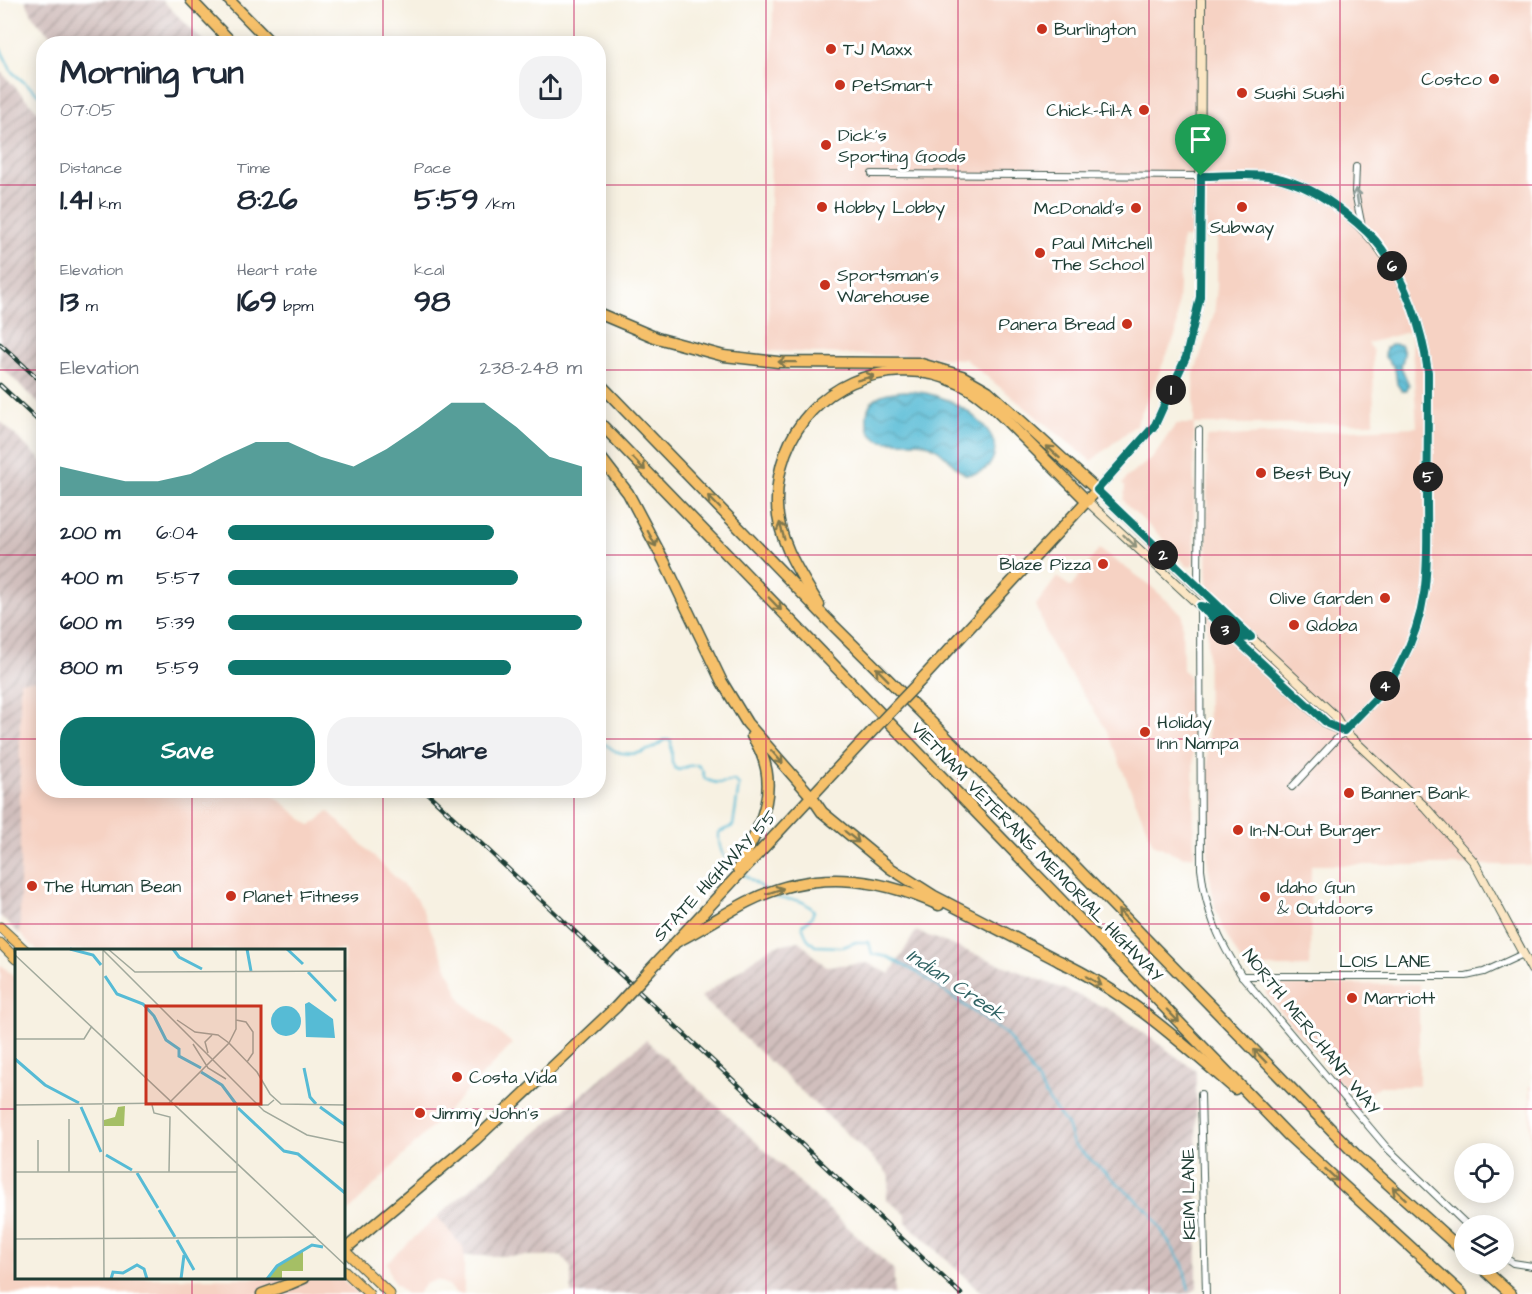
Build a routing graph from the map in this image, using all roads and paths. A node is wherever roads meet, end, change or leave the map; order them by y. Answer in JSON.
{"nodes":[{"id":1,"x":191,"y":0,"type":"edge"},
{"id":2,"x":229,"y":0,"type":"edge"},
{"id":3,"x":1201,"y":0,"type":"edge"},
{"id":4,"x":225,"y":36,"type":"edge"},
{"id":5,"x":264,"y":36,"type":"edge"},
{"id":6,"x":1356,"y":167,"type":"dead end"},
{"id":7,"x":872,"y":174,"type":"dead end"},
{"id":8,"x":1201,"y":176,"type":"junction"},
{"id":9,"x":1362,"y":227,"type":"junction"},
{"id":10,"x":606,"y":316,"type":"edge"},
{"id":11,"x":606,"y":390,"type":"edge"},
{"id":12,"x":606,"y":430,"type":"edge"},
{"id":13,"x":1199,"y":430,"type":"dead end"},
{"id":14,"x":606,"y":464,"type":"edge"},
{"id":15,"x":1097,"y":490,"type":"junction"},
{"id":16,"x":1088,"y":501,"type":"junction"},
{"id":17,"x":1198,"y":588,"type":"junction"},
{"id":18,"x":682,"y":600,"type":"junction"},
{"id":19,"x":1200,"y":606,"type":"junction"},
{"id":20,"x":828,"y":620,"type":"junction"},
{"id":21,"x":1251,"y":637,"type":"junction"},
{"id":22,"x":1344,"y":731,"type":"junction"},
{"id":23,"x":1292,"y":787,"type":"dead end"},
{"id":24,"x":811,"y":796,"type":"junction"},
{"id":25,"x":732,"y":881,"type":"junction"},
{"id":26,"x":0,"y":927,"type":"edge"},
{"id":27,"x":678,"y":941,"type":"junction"},
{"id":28,"x":0,"y":943,"type":"edge"},
{"id":29,"x":23,"y":949,"type":"edge"},
{"id":30,"x":1523,"y":954,"type":"junction"},
{"id":31,"x":15,"y":957,"type":"edge"},
{"id":32,"x":1065,"y":964,"type":"junction"},
{"id":33,"x":1532,"y":970,"type":"edge"},
{"id":34,"x":1242,"y":976,"type":"junction"},
{"id":35,"x":1201,"y":1094,"type":"dead end"},
{"id":36,"x":1288,"y":1135,"type":"junction"},
{"id":37,"x":1457,"y":1215,"type":"edge"},
{"id":38,"x":1454,"y":1243,"type":"edge"},
{"id":39,"x":345,"y":1249,"type":"edge"},
{"id":40,"x":345,"y":1251,"type":"edge"},
{"id":41,"x":1514,"y":1263,"type":"edge"},
{"id":42,"x":1532,"y":1266,"type":"edge"},
{"id":43,"x":345,"y":1271,"type":"edge"},
{"id":44,"x":1490,"y":1275,"type":"edge"},
{"id":45,"x":301,"y":1279,"type":"edge"},
{"id":46,"x":262,"y":1294,"type":"edge"},
{"id":47,"x":369,"y":1294,"type":"edge"},
{"id":48,"x":390,"y":1294,"type":"edge"},
{"id":49,"x":1206,"y":1294,"type":"edge"},
{"id":50,"x":1462,"y":1294,"type":"edge"},
{"id":51,"x":1511,"y":1294,"type":"edge"}],
"edges":[{"from":1,"to":4,"type":"highway"},
{"from":2,"to":5,"type":"highway"},
{"from":3,"to":8,"type":"main road"},
{"from":9,"to":6,"type":"street","one_way":true},
{"from":7,"to":8,"type":"street"},
{"from":8,"to":9,"type":"main road"},
{"from":8,"to":15,"type":"main road"},
{"from":9,"to":22,"type":"main road"},
{"from":15,"to":10,"type":"highway","one_way":true},
{"from":20,"to":11,"type":"highway","one_way":true},
{"from":12,"to":36,"type":"highway","name":"VIETNAM VETERANS MEMORIAL HIGHWAY","one_way":true},
{"from":13,"to":17,"type":"street"},
{"from":14,"to":18,"type":"highway","one_way":true},
{"from":15,"to":16,"type":"highway","name":"STATE HIGHWAY 55"},
{"from":15,"to":17,"type":"main road"},
{"from":16,"to":19,"type":"main road","one_way":true},
{"from":20,"to":16,"type":"highway","one_way":true},
{"from":16,"to":24,"type":"highway","name":"STATE HIGHWAY 55","bridge":true},
{"from":17,"to":21,"type":"main road"},
{"from":18,"to":24,"type":"highway","one_way":true},
{"from":18,"to":25,"type":"highway"},
{"from":19,"to":21,"type":"main road"},
{"from":19,"to":22,"type":"main road"},
{"from":19,"to":34,"type":"street","name":"NORTH MERCHANT WAY"},
{"from":38,"to":20,"type":"highway","name":"VIETNAM VETERANS MEMORIAL HIGHWAY","one_way":true},
{"from":21,"to":22,"type":"main road"},
{"from":22,"to":23,"type":"street"},
{"from":22,"to":30,"type":"main road"},
{"from":24,"to":25,"type":"highway","name":"STATE HIGHWAY 55"},
{"from":24,"to":32,"type":"highway","one_way":true},
{"from":25,"to":27,"type":"highway","name":"STATE HIGHWAY 55"},
{"from":26,"to":29,"type":"main road"},
{"from":27,"to":32,"type":"highway","one_way":true},
{"from":27,"to":39,"type":"highway","name":"STATE HIGHWAY 55","bridge":true},
{"from":28,"to":31,"type":"main road"},
{"from":30,"to":33,"type":"main road"},
{"from":30,"to":34,"type":"street","name":"LOIS LANE"},
{"from":32,"to":36,"type":"highway","one_way":true},
{"from":34,"to":37,"type":"street","name":"NORTH MERCHANT WAY"},
{"from":35,"to":49,"type":"street","name":"KEIM LANE"},
{"from":36,"to":50,"type":"highway","name":"VIETNAM VETERANS MEMORIAL HIGHWAY","one_way":true},
{"from":40,"to":48,"type":"main road"},
{"from":41,"to":42,"type":"street"},
{"from":43,"to":47,"type":"main road"},
{"from":44,"to":51,"type":"highway"},
{"from":45,"to":46,"type":"highway"}]}
